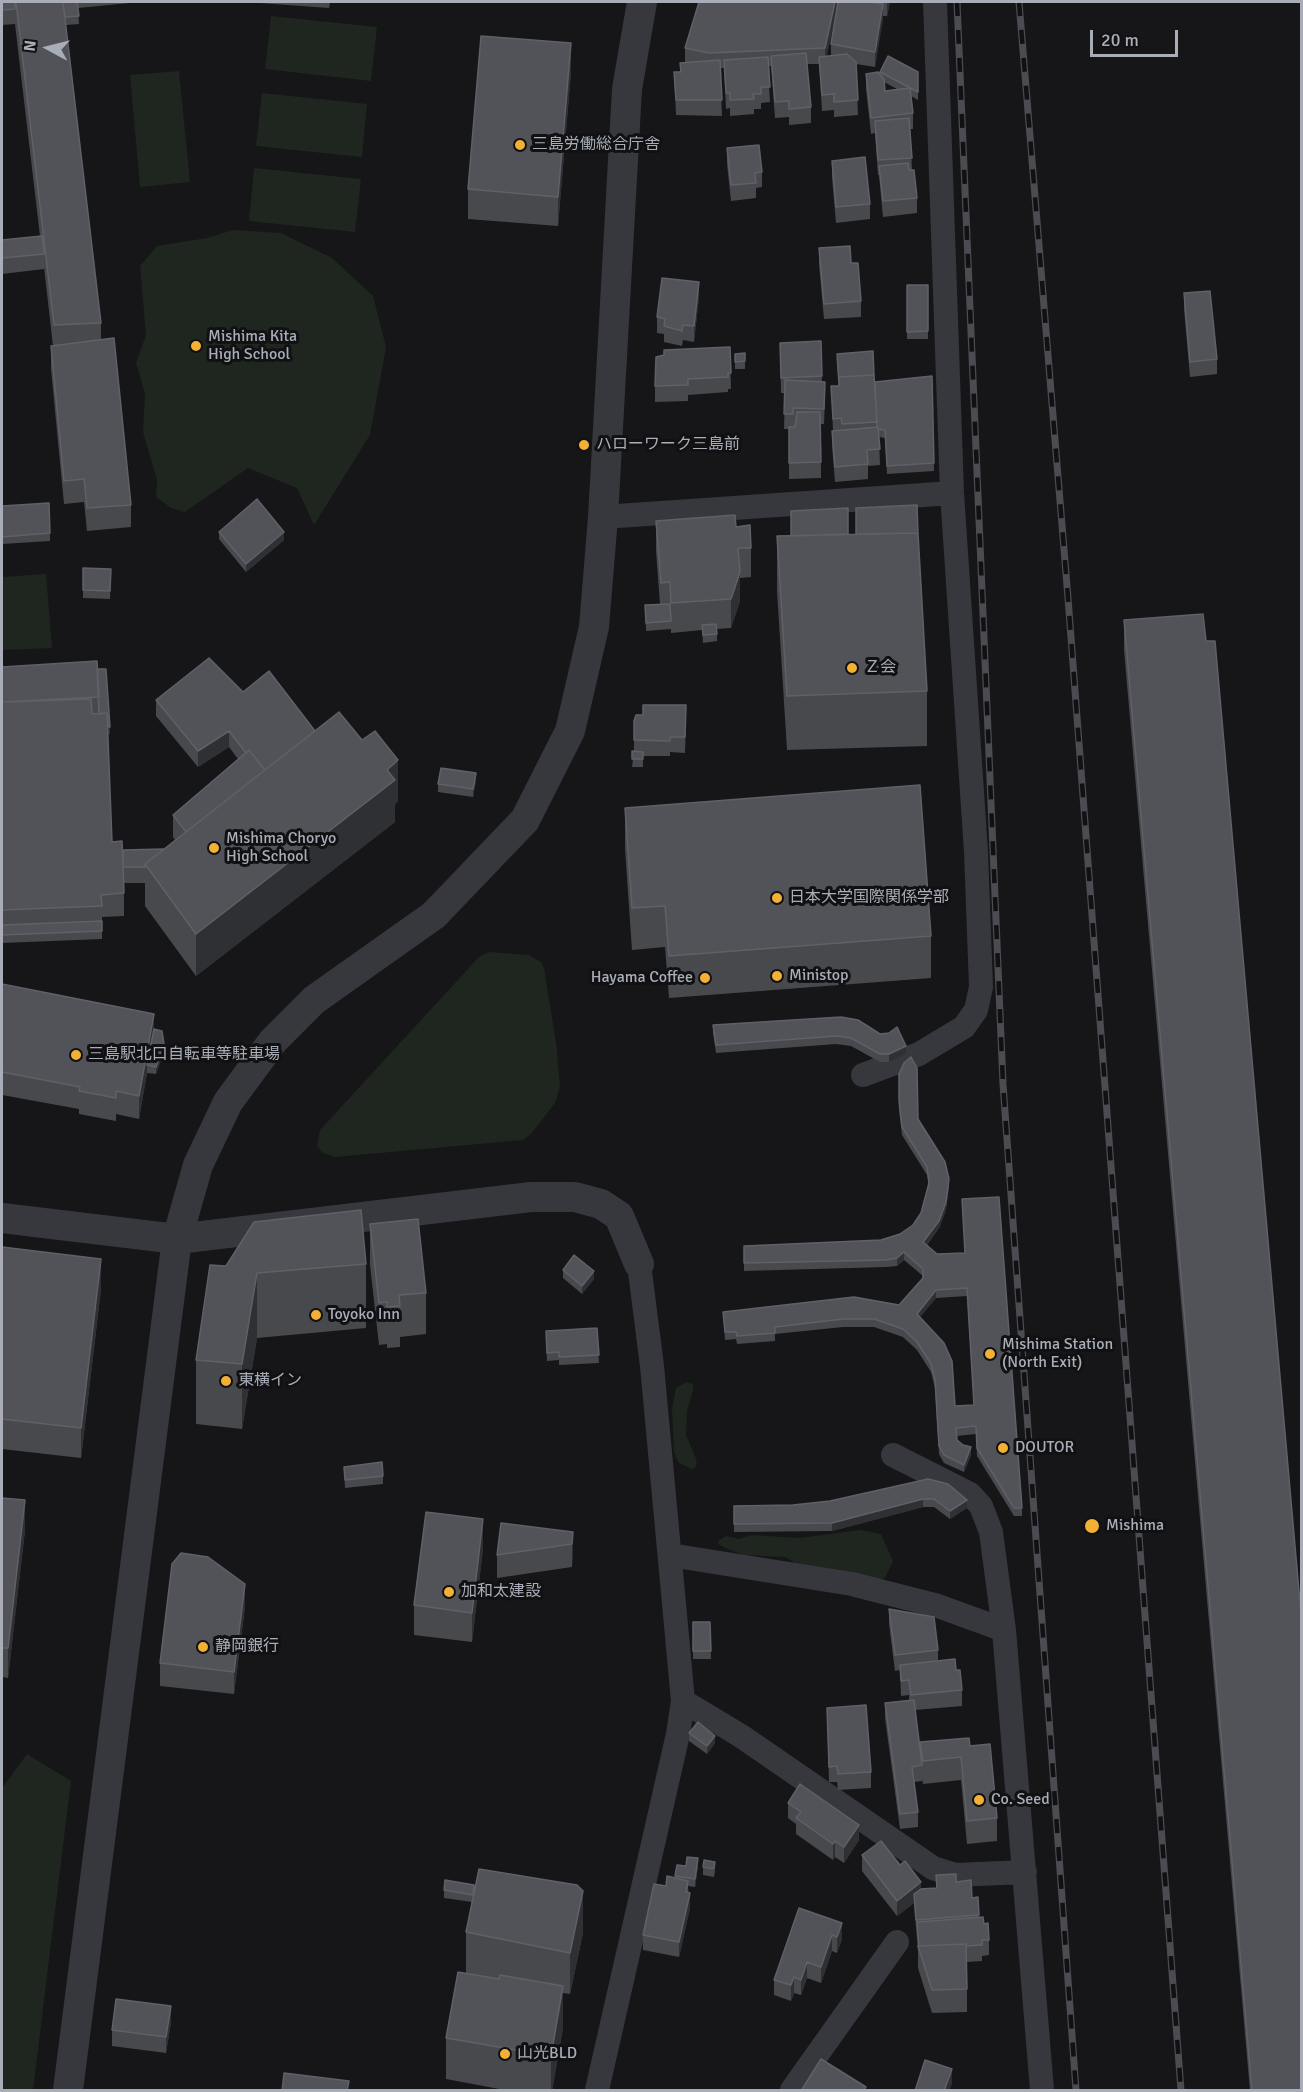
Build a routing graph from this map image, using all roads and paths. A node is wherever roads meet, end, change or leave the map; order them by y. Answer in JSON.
{"nodes":[{"id":1,"x":642,"y":2,"type":"edge"},
{"id":2,"x":935,"y":2,"type":"edge"},
{"id":3,"x":952,"y":493,"type":"junction"},
{"id":4,"x":603,"y":517,"type":"junction"},
{"id":5,"x":863,"y":1075,"type":"dead end"},
{"id":6,"x":2,"y":1218,"type":"edge"},
{"id":7,"x":177,"y":1239,"type":"junction"},
{"id":8,"x":639,"y":1264,"type":"joint"},
{"id":9,"x":893,"y":1455,"type":"dead end"},
{"id":10,"x":670,"y":1555,"type":"junction"},
{"id":11,"x":1004,"y":1630,"type":"junction"},
{"id":12,"x":683,"y":1701,"type":"junction"},
{"id":13,"x":1025,"y":1872,"type":"junction"},
{"id":14,"x":897,"y":1942,"type":"dead end"},
{"id":15,"x":68,"y":2091,"type":"edge"},
{"id":16,"x":597,"y":2091,"type":"edge"},
{"id":17,"x":792,"y":2091,"type":"edge"},
{"id":18,"x":1042,"y":2091,"type":"edge"}],
"edges":[{"from":1,"to":4,"type":"street"},
{"from":2,"to":3,"type":"street"},
{"from":3,"to":4,"type":"street"},
{"from":3,"to":5,"type":"street"},
{"from":4,"to":7,"type":"street"},
{"from":6,"to":7,"type":"street"},
{"from":7,"to":8,"type":"street"},
{"from":7,"to":15,"type":"street"},
{"from":8,"to":10,"type":"street"},
{"from":9,"to":11,"type":"street"},
{"from":10,"to":11,"type":"street"},
{"from":10,"to":12,"type":"street"},
{"from":11,"to":13,"type":"street"},
{"from":12,"to":13,"type":"street"},
{"from":12,"to":16,"type":"street"},
{"from":13,"to":18,"type":"street"},
{"from":14,"to":17,"type":"street"}]}
